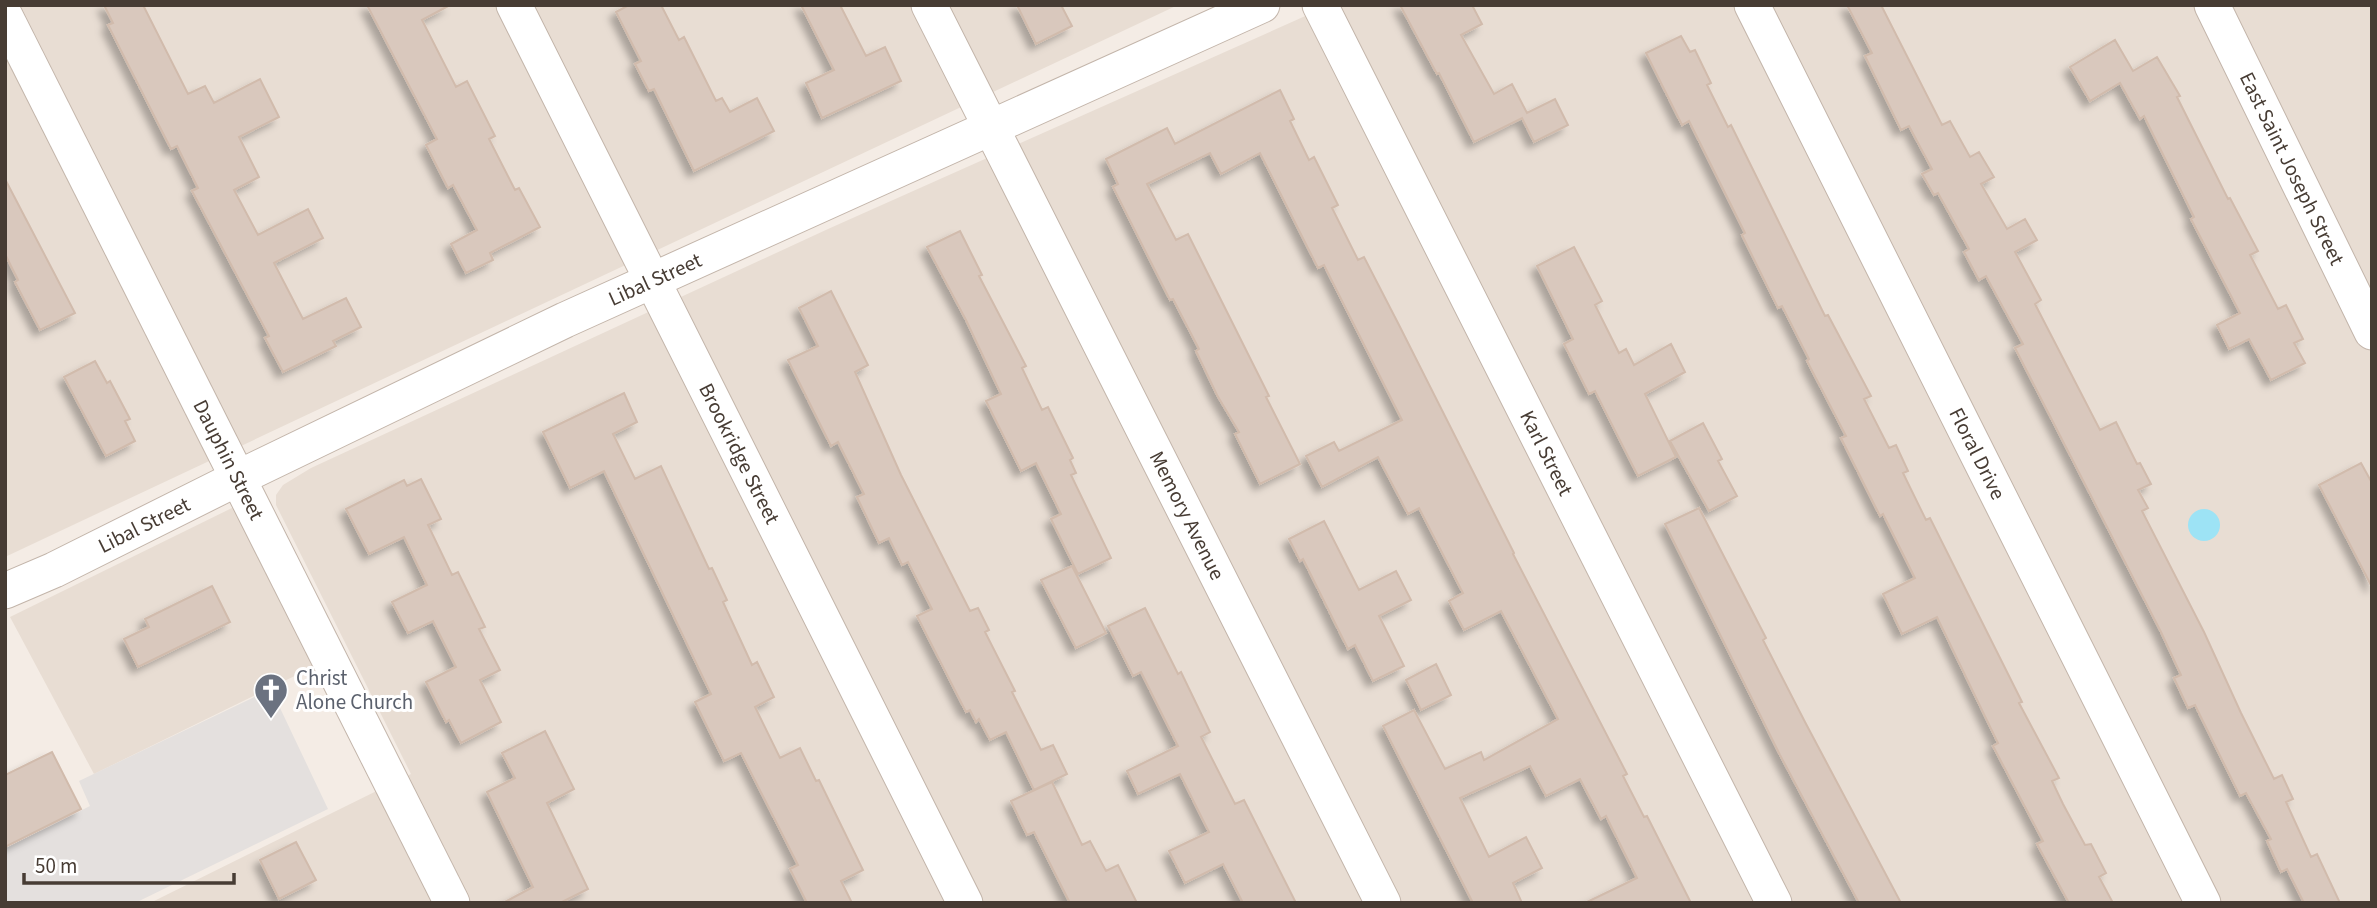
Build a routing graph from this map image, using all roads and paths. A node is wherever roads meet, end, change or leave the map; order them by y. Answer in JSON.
{"nodes":[{"id":1,"x":514,"y":5,"type":"edge"},
{"id":2,"x":929,"y":5,"type":"edge"},
{"id":3,"x":1262,"y":5,"type":"edge"},
{"id":4,"x":1320,"y":5,"type":"edge"},
{"id":5,"x":1752,"y":5,"type":"edge"},
{"id":6,"x":2212,"y":5,"type":"edge"},
{"id":7,"x":5,"y":16,"type":"edge"},
{"id":8,"x":991,"y":128,"type":"junction"},
{"id":9,"x":652,"y":281,"type":"junction"},
{"id":10,"x":2372,"y":332,"type":"edge"},
{"id":11,"x":238,"y":478,"type":"junction"},
{"id":12,"x":54,"y":570,"type":"junction"},
{"id":13,"x":5,"y":592,"type":"edge"},
{"id":14,"x":5,"y":599,"type":"edge"},
{"id":15,"x":452,"y":903,"type":"edge"},
{"id":16,"x":965,"y":903,"type":"edge"},
{"id":17,"x":1383,"y":903,"type":"edge"},
{"id":18,"x":1774,"y":903,"type":"edge"},
{"id":19,"x":2203,"y":903,"type":"edge"}],
"edges":[{"from":1,"to":9,"type":"street","name":"Brookridge Street"},
{"from":2,"to":8,"type":"street","name":"Memory Avenue"},
{"from":3,"to":8,"type":"street","name":"Libal Street"},
{"from":4,"to":18,"type":"street","name":"Karl Street"},
{"from":5,"to":19,"type":"street","name":"Floral Drive"},
{"from":6,"to":10,"type":"street","name":"East Saint Joseph Street"},
{"from":7,"to":11,"type":"street","name":"Dauphin Street"},
{"from":8,"to":9,"type":"street","name":"Libal Street"},
{"from":8,"to":17,"type":"street","name":"Memory Avenue"},
{"from":9,"to":11,"type":"street","name":"Libal Street"},
{"from":9,"to":16,"type":"street","name":"Brookridge Street"},
{"from":11,"to":12,"type":"street","name":"Libal Street"},
{"from":11,"to":15,"type":"street","name":"Dauphin Street"},
{"from":12,"to":13,"type":"street","name":"Libal Street"},
{"from":12,"to":14,"type":"street","name":"Libal Street"}]}
